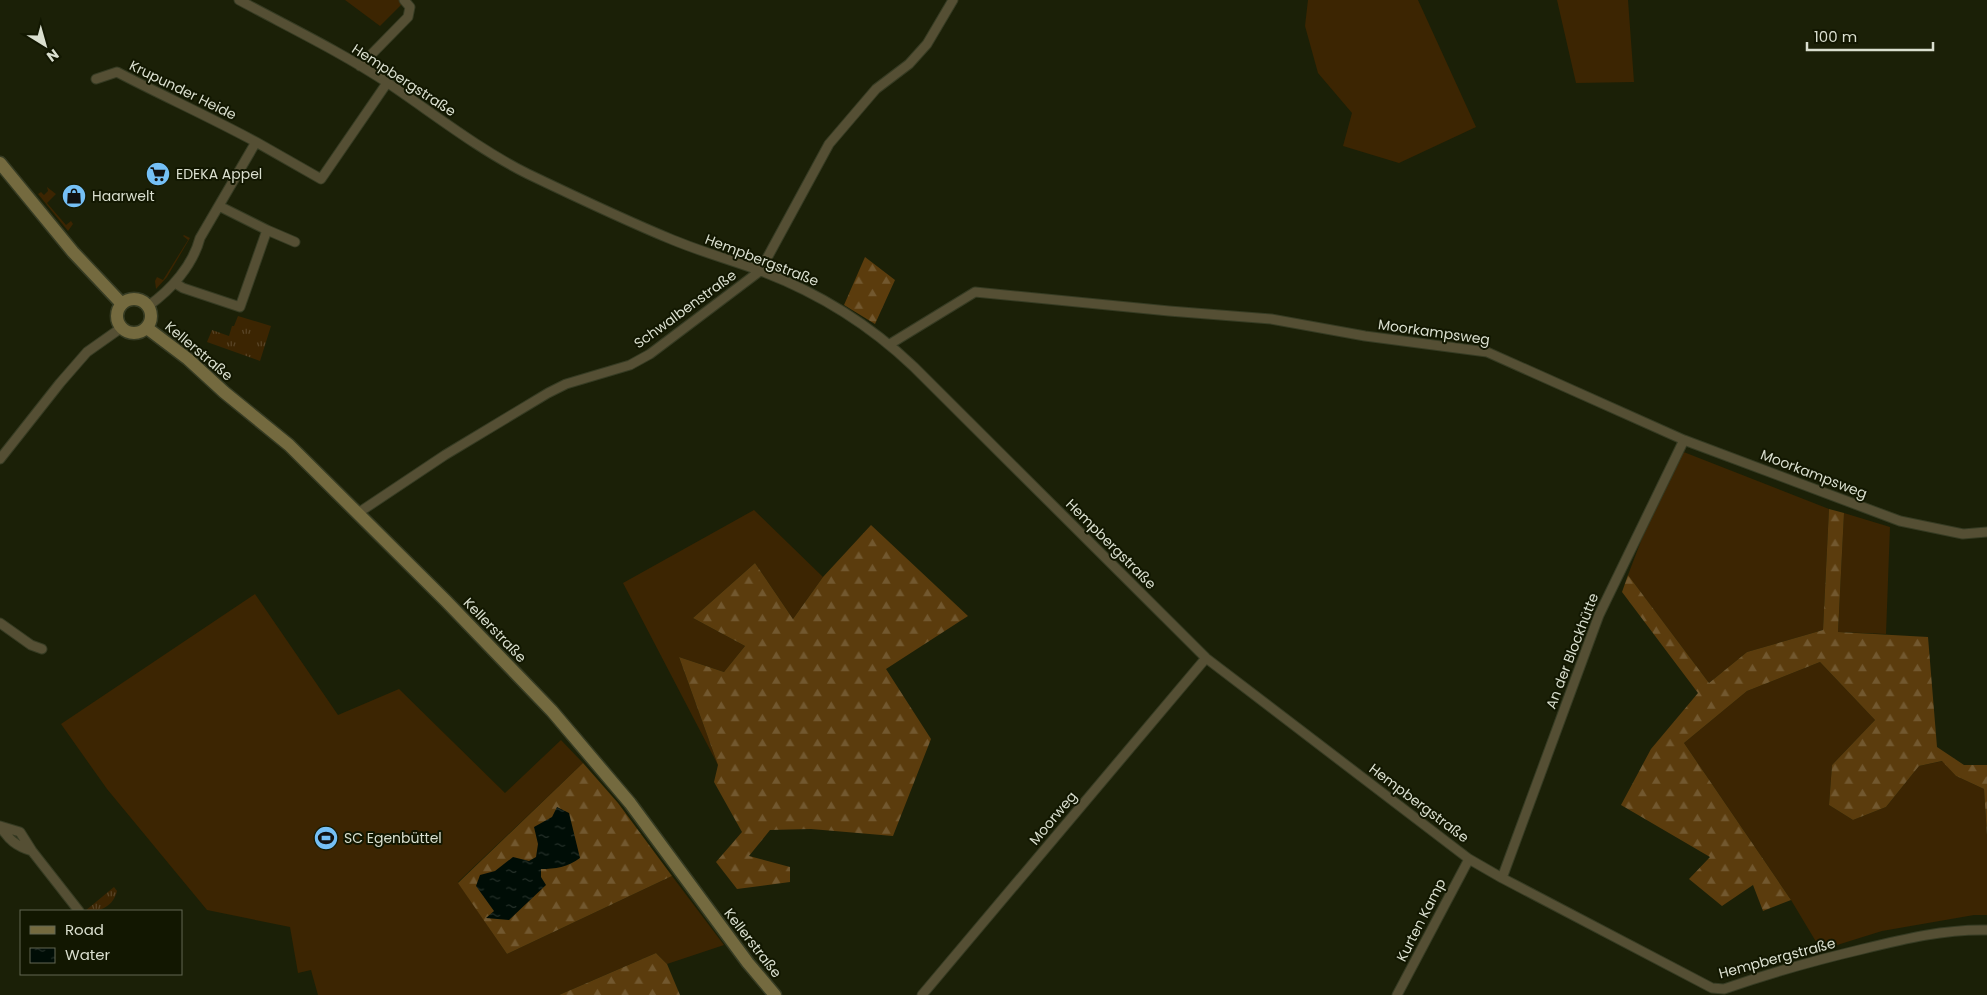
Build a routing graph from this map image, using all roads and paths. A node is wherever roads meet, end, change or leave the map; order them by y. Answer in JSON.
{"nodes":[{"id":1,"x":239,"y":0,"type":"edge"},
{"id":2,"x":404,"y":0,"type":"edge"},
{"id":3,"x":952,"y":0,"type":"edge"},
{"id":4,"x":360,"y":66,"type":"junction"},
{"id":5,"x":96,"y":79,"type":"dead end"},
{"id":6,"x":387,"y":83,"type":"junction"},
{"id":7,"x":256,"y":142,"type":"junction"},
{"id":8,"x":0,"y":163,"type":"edge"},
{"id":9,"x":219,"y":206,"type":"junction"},
{"id":10,"x":267,"y":230,"type":"junction"},
{"id":11,"x":295,"y":242,"type":"dead end"},
{"id":12,"x":760,"y":271,"type":"junction"},
{"id":13,"x":175,"y":283,"type":"junction"},
{"id":14,"x":122,"y":304,"type":"junction"},
{"id":15,"x":148,"y":306,"type":"junction"},
{"id":16,"x":121,"y":328,"type":"junction"},
{"id":17,"x":147,"y":328,"type":"junction"},
{"id":18,"x":890,"y":344,"type":"junction"},
{"id":19,"x":1684,"y":440,"type":"junction"},
{"id":20,"x":0,"y":459,"type":"edge"},
{"id":21,"x":358,"y":513,"type":"junction"},
{"id":22,"x":1987,"y":532,"type":"edge"},
{"id":23,"x":0,"y":623,"type":"edge"},
{"id":24,"x":42,"y":649,"type":"dead end"},
{"id":25,"x":1206,"y":658,"type":"junction"},
{"id":26,"x":32,"y":851,"type":"dead end"},
{"id":27,"x":1469,"y":858,"type":"junction"},
{"id":28,"x":1502,"y":878,"type":"junction"},
{"id":29,"x":78,"y":910,"type":"edge"},
{"id":30,"x":1987,"y":930,"type":"edge"},
{"id":31,"x":1721,"y":992,"type":"edge"},
{"id":32,"x":775,"y":995,"type":"edge"},
{"id":33,"x":922,"y":995,"type":"edge"},
{"id":34,"x":1397,"y":995,"type":"edge"}],
"edges":[{"from":1,"to":4,"type":"street","name":"Hempbergstraße"},
{"from":2,"to":4,"type":"street"},
{"from":3,"to":12,"type":"street","name":"Schwalbenstraße"},
{"from":4,"to":6,"type":"street","name":"Hempbergstraße"},
{"from":5,"to":7,"type":"street","name":"Krupunder Heide"},
{"from":6,"to":7,"type":"street","name":"Krupunder Heide"},
{"from":6,"to":12,"type":"street","name":"Hempbergstraße"},
{"from":7,"to":9,"type":"street"},
{"from":8,"to":14,"type":"main road"},
{"from":9,"to":10,"type":"street"},
{"from":9,"to":13,"type":"street"},
{"from":10,"to":11,"type":"street"},
{"from":10,"to":13,"type":"street"},
{"from":12,"to":18,"type":"street","name":"Hempbergstraße"},
{"from":12,"to":21,"type":"street","name":"Schwalbenstraße"},
{"from":13,"to":15,"type":"street"},
{"from":14,"to":15,"type":"main road"},
{"from":14,"to":16,"type":"main road"},
{"from":15,"to":17,"type":"main road","name":"Kellerstraße"},
{"from":16,"to":17,"type":"main road","name":"Kellerstraße"},
{"from":16,"to":20,"type":"street"},
{"from":17,"to":21,"type":"main road","name":"Kellerstraße"},
{"from":18,"to":19,"type":"street","name":"Moorkampsweg"},
{"from":18,"to":25,"type":"street","name":"Hempbergstraße"},
{"from":19,"to":22,"type":"street","name":"Moorkampsweg"},
{"from":19,"to":28,"type":"street","name":"An der Blockhütte"},
{"from":21,"to":32,"type":"main road","name":"Kellerstraße"},
{"from":23,"to":24,"type":"street"},
{"from":25,"to":27,"type":"street","name":"Hempbergstraße"},
{"from":25,"to":33,"type":"street","name":"Moorweg"},
{"from":26,"to":29,"type":"street"},
{"from":27,"to":28,"type":"street","name":"Hempbergstraße"},
{"from":27,"to":34,"type":"street","name":"Kurten Kamp"},
{"from":28,"to":31,"type":"street","name":"Hempbergstraße"},
{"from":30,"to":31,"type":"street","name":"Hempbergstraße"}]}
